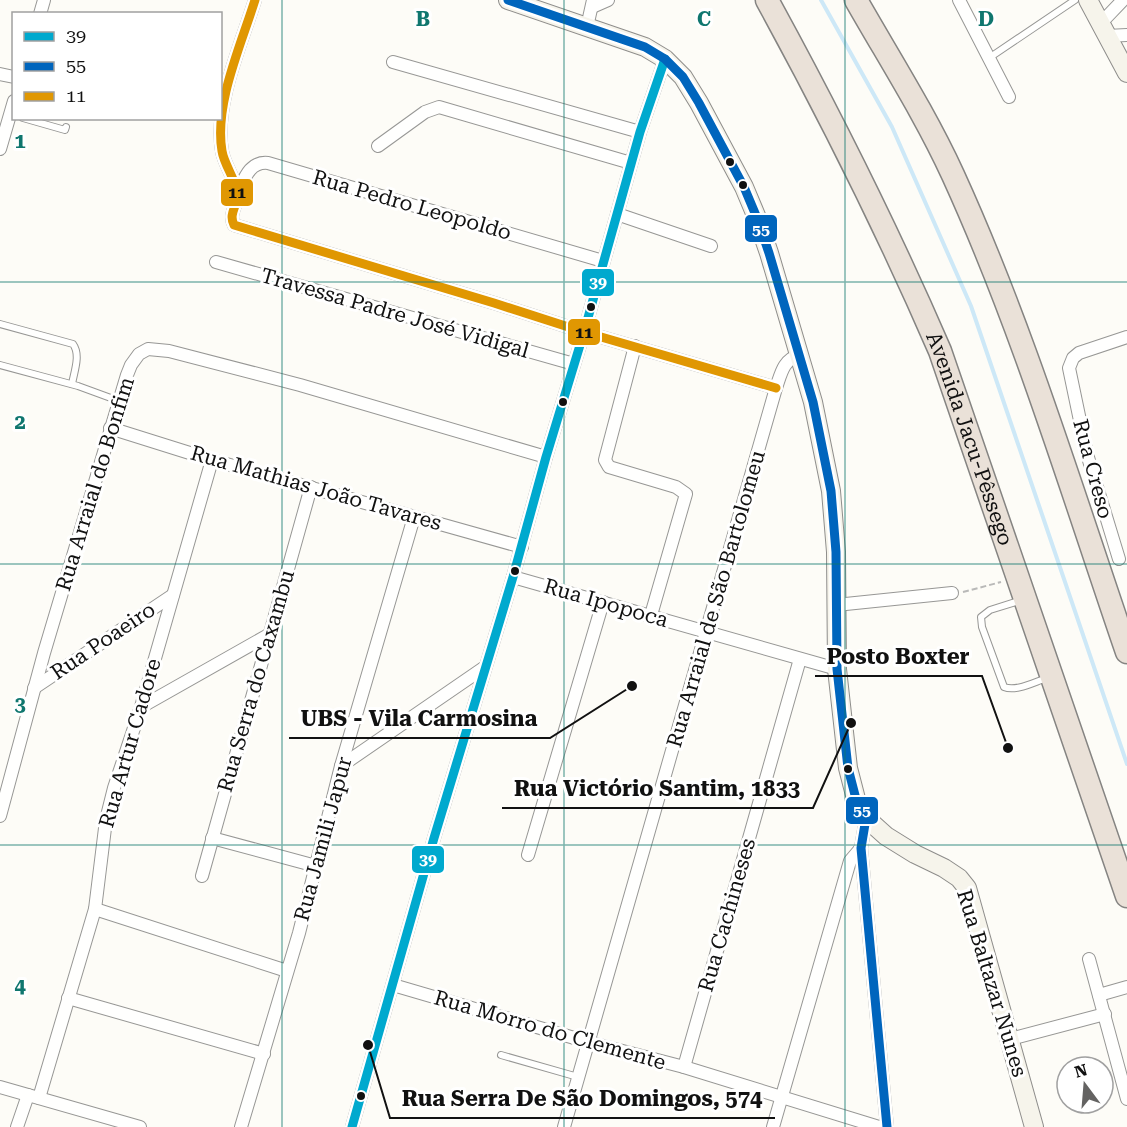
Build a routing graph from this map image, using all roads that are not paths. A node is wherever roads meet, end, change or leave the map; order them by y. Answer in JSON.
{"nodes":[{"id":1,"x":255,"y":0,"type":"edge"},
{"id":2,"x":508,"y":0,"type":"edge"},
{"id":3,"x":608,"y":0,"type":"edge"},
{"id":4,"x":767,"y":0,"type":"edge"},
{"id":5,"x":856,"y":0,"type":"edge"},
{"id":6,"x":959,"y":0,"type":"edge"},
{"id":7,"x":1075,"y":0,"type":"edge"},
{"id":8,"x":1088,"y":0,"type":"edge"},
{"id":9,"x":1123,"y":0,"type":"edge"},
{"id":10,"x":592,"y":3,"type":"edge"},
{"id":11,"x":587,"y":27,"type":"junction"},
{"id":12,"x":1104,"y":30,"type":"junction"},
{"id":13,"x":1127,"y":35,"type":"edge"},
{"id":14,"x":989,"y":58,"type":"junction"},
{"id":15,"x":665,"y":59,"type":"junction"},
{"id":16,"x":393,"y":62,"type":"dead end"},
{"id":17,"x":1127,"y":73,"type":"edge"},
{"id":18,"x":1009,"y":97,"type":"dead end"},
{"id":19,"x":222,"y":106,"type":"edge"},
{"id":20,"x":11,"y":115,"type":"edge"},
{"id":21,"x":30,"y":120,"type":"edge"},
{"id":22,"x":221,"y":120,"type":"edge"},
{"id":23,"x":66,"y":127,"type":"dead end"},
{"id":24,"x":640,"y":132,"type":"junction"},
{"id":25,"x":378,"y":146,"type":"dead end"},
{"id":26,"x":0,"y":149,"type":"edge"},
{"id":27,"x":631,"y":164,"type":"junction"},
{"id":28,"x":237,"y":194,"type":"junction"},
{"id":29,"x":617,"y":214,"type":"junction"},
{"id":30,"x":711,"y":246,"type":"dead end"},
{"id":31,"x":603,"y":261,"type":"junction"},
{"id":32,"x":216,"y":262,"type":"dead end"},
{"id":33,"x":0,"y":324,"type":"edge"},
{"id":34,"x":584,"y":332,"type":"junction"},
{"id":35,"x":1127,"y":337,"type":"edge"},
{"id":36,"x":635,"y":346,"type":"junction"},
{"id":37,"x":799,"y":355,"type":"junction"},
{"id":38,"x":574,"y":364,"type":"junction"},
{"id":39,"x":0,"y":365,"type":"edge"},
{"id":40,"x":72,"y":384,"type":"junction"},
{"id":41,"x":776,"y":388,"type":"junction"},
{"id":42,"x":119,"y":401,"type":"junction"},
{"id":43,"x":110,"y":428,"type":"junction"},
{"id":44,"x":546,"y":457,"type":"junction"},
{"id":45,"x":212,"y":460,"type":"junction"},
{"id":46,"x":311,"y":487,"type":"junction"},
{"id":47,"x":414,"y":517,"type":"junction"},
{"id":48,"x":522,"y":547,"type":"junction"},
{"id":49,"x":1119,"y":559,"type":"dead end"},
{"id":50,"x":513,"y":577,"type":"junction"},
{"id":51,"x":1023,"y":588,"type":"junction"},
{"id":52,"x":952,"y":593,"type":"road end"},
{"id":53,"x":172,"y":594,"type":"junction"},
{"id":54,"x":603,"y":602,"type":"junction"},
{"id":55,"x":836,"y":605,"type":"junction"},
{"id":56,"x":651,"y":615,"type":"junction"},
{"id":57,"x":707,"y":632,"type":"junction"},
{"id":58,"x":270,"y":634,"type":"junction"},
{"id":59,"x":1127,"y":652,"type":"edge"},
{"id":60,"x":800,"y":659,"type":"junction"},
{"id":61,"x":485,"y":667,"type":"junction"},
{"id":62,"x":837,"y":669,"type":"junction"},
{"id":63,"x":1053,"y":676,"type":"junction"},
{"id":64,"x":34,"y":688,"type":"junction"},
{"id":65,"x":141,"y":707,"type":"junction"},
{"id":66,"x":341,"y":766,"type":"junction"},
{"id":67,"x":0,"y":816,"type":"edge"},
{"id":68,"x":866,"y":818,"type":"junction"},
{"id":69,"x":212,"y":838,"type":"junction"},
{"id":70,"x":861,"y":848,"type":"junction"},
{"id":71,"x":528,"y":855,"type":"dead end"},
{"id":72,"x":316,"y":866,"type":"junction"},
{"id":73,"x":202,"y":876,"type":"dead end"},
{"id":74,"x":1127,"y":896,"type":"edge"},
{"id":75,"x":95,"y":909,"type":"junction"},
{"id":76,"x":1089,"y":959,"type":"dead end"},
{"id":77,"x":287,"y":971,"type":"junction"},
{"id":78,"x":393,"y":985,"type":"junction"},
{"id":79,"x":1127,"y":987,"type":"edge"},
{"id":80,"x":1099,"y":995,"type":"junction"},
{"id":81,"x":68,"y":998,"type":"junction"},
{"id":82,"x":1105,"y":1014,"type":"junction"},
{"id":83,"x":1010,"y":1039,"type":"junction"},
{"id":84,"x":588,"y":1042,"type":"junction"},
{"id":85,"x":264,"y":1054,"type":"junction"},
{"id":86,"x":501,"y":1055,"type":"dead end"},
{"id":87,"x":684,"y":1067,"type":"junction"},
{"id":88,"x":578,"y":1077,"type":"junction"},
{"id":89,"x":0,"y":1086,"type":"edge"},
{"id":90,"x":33,"y":1096,"type":"junction"},
{"id":91,"x":782,"y":1098,"type":"junction"},
{"id":92,"x":1127,"y":1099,"type":"edge"},
{"id":93,"x":847,"y":1122,"type":"edge"},
{"id":94,"x":133,"y":1126,"type":"edge"},
{"id":95,"x":17,"y":1127,"type":"edge"},
{"id":96,"x":241,"y":1127,"type":"edge"},
{"id":97,"x":352,"y":1127,"type":"edge"},
{"id":98,"x":564,"y":1127,"type":"edge"},
{"id":99,"x":773,"y":1127,"type":"edge"},
{"id":100,"x":879,"y":1127,"type":"edge"},
{"id":101,"x":886,"y":1127,"type":"edge"},
{"id":102,"x":1034,"y":1127,"type":"edge"}],
"edges":[{"from":1,"to":19,"type":"street"},
{"from":2,"to":11,"type":"street"},
{"from":3,"to":10,"type":"street"},
{"from":4,"to":51,"type":"highway","name":"Avenida Jacu-Pêssego"},
{"from":5,"to":59,"type":"highway"},
{"from":6,"to":14,"type":"street"},
{"from":7,"to":14,"type":"lane"},
{"from":8,"to":12,"type":"street"},
{"from":9,"to":12,"type":"street"},
{"from":10,"to":11,"type":"street"},
{"from":11,"to":15,"type":"street"},
{"from":12,"to":13,"type":"street"},
{"from":12,"to":17,"type":"street"},
{"from":14,"to":18,"type":"street"},
{"from":15,"to":24,"type":"street"},
{"from":15,"to":37,"type":"street"},
{"from":16,"to":24,"type":"street"},
{"from":20,"to":26,"type":"street"},
{"from":21,"to":23,"type":"lane"},
{"from":22,"to":28,"type":"street"},
{"from":24,"to":27,"type":"street"},
{"from":25,"to":27,"type":"street"},
{"from":27,"to":29,"type":"street"},
{"from":28,"to":31,"type":"street","name":"Rua Pedro Leopoldo"},
{"from":28,"to":34,"type":"street"},
{"from":29,"to":30,"type":"street"},
{"from":29,"to":31,"type":"street"},
{"from":31,"to":34,"type":"street"},
{"from":32,"to":38,"type":"street","name":"Travessa Padre José Vidigal"},
{"from":33,"to":40,"type":"lane"},
{"from":34,"to":36,"type":"street"},
{"from":34,"to":38,"type":"street"},
{"from":35,"to":49,"type":"street","name":"Rua Creso"},
{"from":36,"to":41,"type":"street"},
{"from":36,"to":56,"type":"street"},
{"from":37,"to":41,"type":"street","name":"Rua Arraial de São Bartolomeu"},
{"from":37,"to":55,"type":"street"},
{"from":38,"to":44,"type":"street"},
{"from":39,"to":40,"type":"lane"},
{"from":40,"to":42,"type":"lane"},
{"from":41,"to":57,"type":"street","name":"Rua Arraial de São Bartolomeu"},
{"from":42,"to":43,"type":"street","name":"Rua Arraial do Bonfim"},
{"from":42,"to":44,"type":"street","name":"Rua Arraial do Bonfim"},
{"from":43,"to":45,"type":"street","name":"Rua Mathias João Tavares"},
{"from":43,"to":64,"type":"street","name":"Rua Arraial do Bonfim"},
{"from":44,"to":48,"type":"street"},
{"from":45,"to":46,"type":"street","name":"Rua Mathias João Tavares"},
{"from":45,"to":53,"type":"street","name":"Rua Artur Cadore"},
{"from":46,"to":47,"type":"street","name":"Rua Mathias João Tavares"},
{"from":46,"to":58,"type":"street","name":"Rua Serra do Caxambu"},
{"from":47,"to":48,"type":"street","name":"Rua Mathias João Tavares"},
{"from":47,"to":66,"type":"street","name":"Rua Jamili Japur"},
{"from":48,"to":50,"type":"street"},
{"from":50,"to":54,"type":"street","name":"Rua Ipopoca"},
{"from":50,"to":61,"type":"street"},
{"from":51,"to":63,"type":"highway","name":"Avenida Jacu-Pêssego"},
{"from":51,"to":63,"type":"lane"},
{"from":52,"to":55,"type":"street"},
{"from":53,"to":64,"type":"street","name":"Rua Poaeiro"},
{"from":53,"to":65,"type":"street","name":"Rua Artur Cadore"},
{"from":54,"to":56,"type":"street","name":"Rua Ipopoca"},
{"from":54,"to":71,"type":"street"},
{"from":55,"to":62,"type":"street"},
{"from":56,"to":57,"type":"street","name":"Rua Ipopoca"},
{"from":57,"to":60,"type":"street","name":"Rua Ipopoca"},
{"from":57,"to":84,"type":"street","name":"Rua Arraial de São Bartolomeu"},
{"from":58,"to":65,"type":"street"},
{"from":58,"to":69,"type":"street","name":"Rua Serra do Caxambu"},
{"from":60,"to":62,"type":"street","name":"Rua Ipopoca"},
{"from":60,"to":87,"type":"street","name":"Rua Cachineses"},
{"from":61,"to":66,"type":"street"},
{"from":61,"to":78,"type":"street"},
{"from":62,"to":68,"type":"street"},
{"from":63,"to":74,"type":"highway","name":"Avenida Jacu-Pêssego"},
{"from":64,"to":67,"type":"street","name":"Rua Arraial do Bonfim"},
{"from":65,"to":75,"type":"street","name":"Rua Artur Cadore"},
{"from":66,"to":72,"type":"street","name":"Rua Jamili Japur"},
{"from":68,"to":70,"type":"street"},
{"from":68,"to":83,"type":"street","name":"Rua Baltazar Nunes"},
{"from":69,"to":72,"type":"street"},
{"from":69,"to":73,"type":"street","name":"Rua Serra do Caxambu"},
{"from":70,"to":91,"type":"street"},
{"from":70,"to":101,"type":"street"},
{"from":72,"to":77,"type":"street","name":"Rua Jamili Japur"},
{"from":75,"to":77,"type":"street"},
{"from":75,"to":81,"type":"street","name":"Rua Artur Cadore"},
{"from":76,"to":80,"type":"street"},
{"from":77,"to":85,"type":"street","name":"Rua Jamili Japur"},
{"from":78,"to":84,"type":"street","name":"Rua Morro do Clemente"},
{"from":78,"to":97,"type":"street"},
{"from":79,"to":80,"type":"street"},
{"from":80,"to":82,"type":"street"},
{"from":81,"to":85,"type":"street"},
{"from":81,"to":90,"type":"street","name":"Rua Artur Cadore"},
{"from":82,"to":83,"type":"street"},
{"from":82,"to":92,"type":"street"},
{"from":83,"to":102,"type":"street","name":"Rua Baltazar Nunes"},
{"from":84,"to":87,"type":"street","name":"Rua Morro do Clemente"},
{"from":84,"to":88,"type":"street","name":"Rua Arraial de São Bartolomeu"},
{"from":85,"to":96,"type":"street","name":"Rua Jamili Japur"},
{"from":86,"to":88,"type":"lane"},
{"from":87,"to":91,"type":"street","name":"Rua Morro do Clemente"},
{"from":88,"to":98,"type":"street","name":"Rua Arraial de São Bartolomeu"},
{"from":89,"to":90,"type":"street"},
{"from":90,"to":94,"type":"street"},
{"from":90,"to":95,"type":"street","name":"Rua Artur Cadore"},
{"from":91,"to":93,"type":"street","name":"Rua Morro do Clemente"},
{"from":91,"to":99,"type":"street"},
{"from":93,"to":100,"type":"street","name":"Rua Morro do Clemente"}]}
